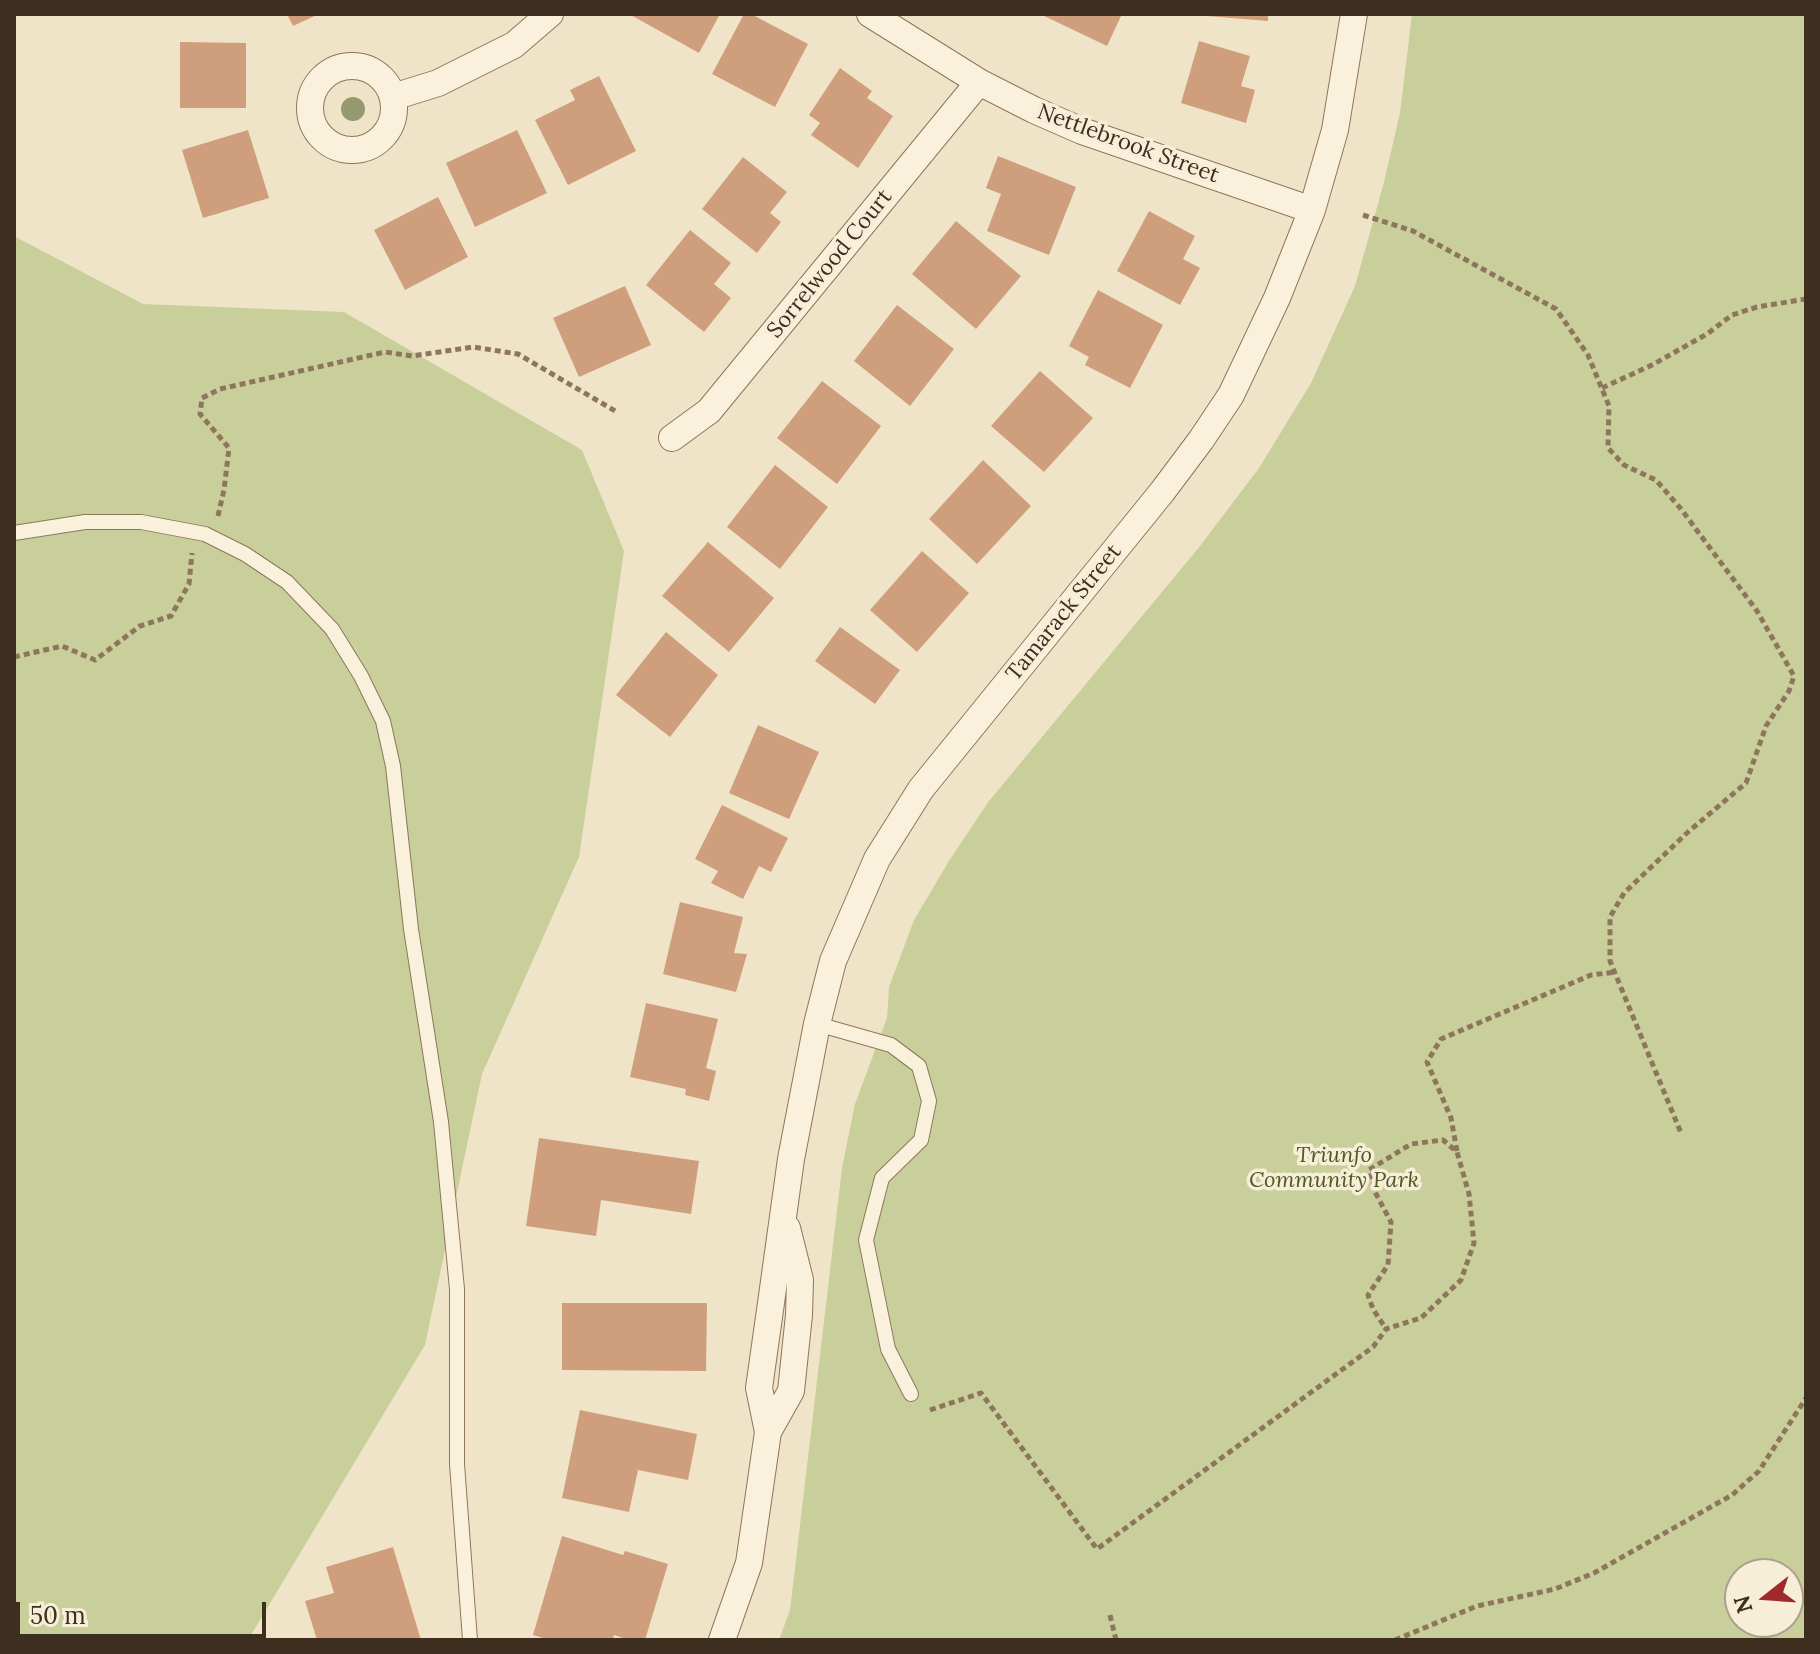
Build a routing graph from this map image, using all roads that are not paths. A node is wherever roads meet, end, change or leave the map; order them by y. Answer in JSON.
{"nodes":[{"id":1,"x":550,"y":14,"type":"edge"},
{"id":2,"x":870,"y":14,"type":"edge"},
{"id":3,"x":1354,"y":14,"type":"edge"},
{"id":4,"x":979,"y":82,"type":"junction"},
{"id":5,"x":393,"y":97,"type":"dead end"},
{"id":6,"x":1312,"y":210,"type":"junction"},
{"id":7,"x":672,"y":438,"type":"dead end"},
{"id":8,"x":14,"y":533,"type":"edge"},
{"id":9,"x":817,"y":1024,"type":"junction"},
{"id":10,"x":911,"y":1394,"type":"dead end"},
{"id":11,"x":470,"y":1640,"type":"edge"},
{"id":12,"x":722,"y":1640,"type":"edge"}],
"edges":[{"from":1,"to":5,"type":"street"},
{"from":2,"to":4,"type":"street","name":"Nettlebrook Street"},
{"from":3,"to":6,"type":"street","name":"Tamarack Street"},
{"from":4,"to":6,"type":"street","name":"Nettlebrook Street"},
{"from":4,"to":7,"type":"street","name":"Sorrelwood Court"},
{"from":6,"to":9,"type":"street","name":"Tamarack Street"},
{"from":8,"to":11,"type":"lane"},
{"from":9,"to":10,"type":"lane"},
{"from":9,"to":12,"type":"street","name":"Tamarack Street"}]}
